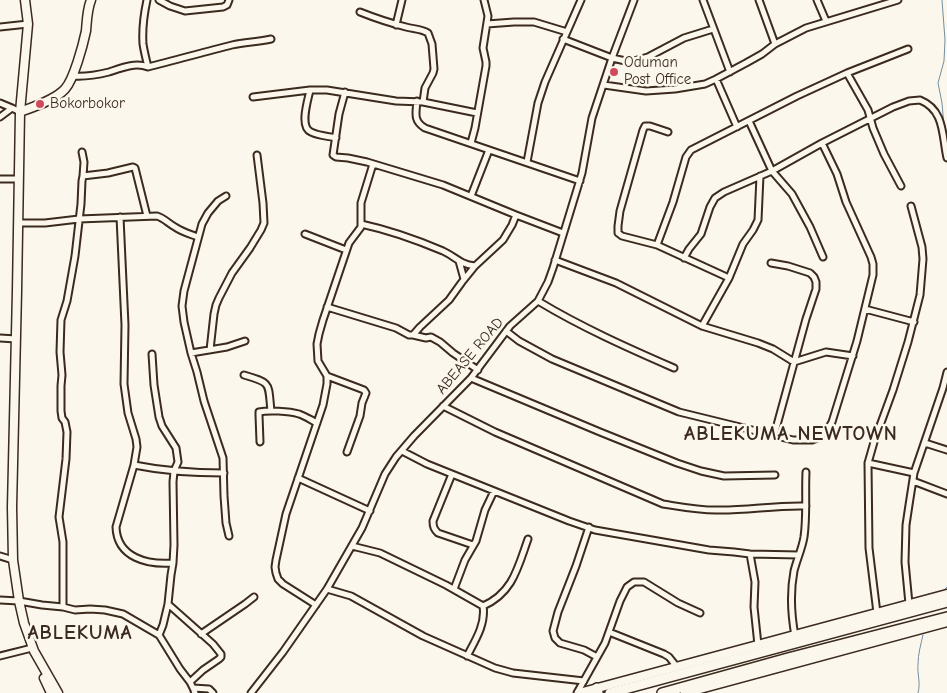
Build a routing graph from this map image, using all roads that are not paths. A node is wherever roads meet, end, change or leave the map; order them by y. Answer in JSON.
{"nodes":[{"id":1,"x":25,"y":0,"type":"edge"},
{"id":2,"x":91,"y":0,"type":"edge"},
{"id":3,"x":147,"y":0,"type":"edge"},
{"id":4,"x":159,"y":0,"type":"edge"},
{"id":5,"x":229,"y":0,"type":"edge"},
{"id":6,"x":402,"y":0,"type":"edge"},
{"id":7,"x":484,"y":0,"type":"edge"},
{"id":8,"x":581,"y":0,"type":"edge"},
{"id":9,"x":634,"y":0,"type":"edge"},
{"id":10,"x":703,"y":0,"type":"edge"},
{"id":11,"x":759,"y":0,"type":"edge"},
{"id":12,"x":817,"y":0,"type":"edge"},
{"id":13,"x":898,"y":0,"type":"edge"},
{"id":14,"x":360,"y":12,"type":"dead end"},
{"id":15,"x":826,"y":21,"type":"junction"},
{"id":16,"x":28,"y":24,"type":"junction"},
{"id":17,"x":396,"y":24,"type":"junction"},
{"id":18,"x":487,"y":24,"type":"junction"},
{"id":19,"x":0,"y":27,"type":"edge"},
{"id":20,"x":713,"y":29,"type":"junction"},
{"id":21,"x":567,"y":32,"type":"junction"},
{"id":22,"x":271,"y":39,"type":"dead end"},
{"id":23,"x":563,"y":39,"type":"junction"},
{"id":24,"x":775,"y":44,"type":"junction"},
{"id":25,"x":908,"y":49,"type":"dead end"},
{"id":26,"x":612,"y":58,"type":"junction"},
{"id":27,"x":148,"y":67,"type":"junction"},
{"id":28,"x":730,"y":72,"type":"junction"},
{"id":29,"x":847,"y":73,"type":"junction"},
{"id":30,"x":72,"y":76,"type":"junction"},
{"id":31,"x":716,"y":79,"type":"junction"},
{"id":32,"x":604,"y":85,"type":"junction"},
{"id":33,"x":310,"y":90,"type":"junction"},
{"id":34,"x":345,"y":92,"type":"junction"},
{"id":35,"x":253,"y":97,"type":"dead end"},
{"id":36,"x":420,"y":102,"type":"junction"},
{"id":37,"x":0,"y":103,"type":"edge"},
{"id":38,"x":12,"y":108,"type":"junction"},
{"id":39,"x":20,"y":112,"type":"junction"},
{"id":40,"x":477,"y":113,"type":"junction"},
{"id":41,"x":0,"y":117,"type":"edge"},
{"id":42,"x":871,"y":118,"type":"junction"},
{"id":43,"x":749,"y":121,"type":"junction"},
{"id":44,"x":737,"y":128,"type":"junction"},
{"id":45,"x":668,"y":132,"type":"dead end"},
{"id":46,"x":336,"y":138,"type":"junction"},
{"id":47,"x":471,"y":143,"type":"junction"},
{"id":48,"x":822,"y":143,"type":"junction"},
{"id":49,"x":489,"y":150,"type":"junction"},
{"id":50,"x":82,"y":152,"type":"dead end"},
{"id":51,"x":257,"y":154,"type":"dead end"},
{"id":52,"x":947,"y":158,"type":"edge"},
{"id":53,"x":527,"y":162,"type":"junction"},
{"id":54,"x":374,"y":164,"type":"junction"},
{"id":55,"x":772,"y":171,"type":"junction"},
{"id":56,"x":84,"y":176,"type":"junction"},
{"id":57,"x":760,"y":176,"type":"junction"},
{"id":58,"x":0,"y":179,"type":"edge"},
{"id":59,"x":19,"y":179,"type":"junction"},
{"id":60,"x":580,"y":181,"type":"junction"},
{"id":61,"x":901,"y":186,"type":"dead end"},
{"id":62,"x":226,"y":196,"type":"dead end"},
{"id":63,"x":471,"y":196,"type":"junction"},
{"id":64,"x":911,"y":206,"type":"dead end"},
{"id":65,"x":516,"y":215,"type":"junction"},
{"id":66,"x":147,"y":216,"type":"junction"},
{"id":67,"x":79,"y":218,"type":"junction"},
{"id":68,"x":120,"y":218,"type":"junction"},
{"id":69,"x":19,"y":223,"type":"junction"},
{"id":70,"x":361,"y":224,"type":"junction"},
{"id":71,"x":563,"y":233,"type":"junction"},
{"id":72,"x":306,"y":234,"type":"dead end"},
{"id":73,"x":198,"y":237,"type":"junction"},
{"id":74,"x":657,"y":245,"type":"junction"},
{"id":75,"x":346,"y":250,"type":"junction"},
{"id":76,"x":823,"y":257,"type":"dead end"},
{"id":77,"x":684,"y":258,"type":"junction"},
{"id":78,"x":555,"y":260,"type":"junction"},
{"id":79,"x":459,"y":261,"type":"junction"},
{"id":80,"x":771,"y":263,"type":"dead end"},
{"id":81,"x":474,"y":266,"type":"junction"},
{"id":82,"x":728,"y":278,"type":"junction"},
{"id":83,"x":464,"y":279,"type":"junction"},
{"id":84,"x":538,"y":301,"type":"junction"},
{"id":85,"x":327,"y":307,"type":"junction"},
{"id":86,"x":865,"y":309,"type":"junction"},
{"id":87,"x":914,"y":322,"type":"junction"},
{"id":88,"x":702,"y":326,"type":"junction"},
{"id":89,"x":506,"y":331,"type":"junction"},
{"id":90,"x":413,"y":335,"type":"junction"},
{"id":91,"x":0,"y":338,"type":"edge"},
{"id":92,"x":16,"y":339,"type":"junction"},
{"id":93,"x":245,"y":341,"type":"dead end"},
{"id":94,"x":210,"y":350,"type":"junction"},
{"id":95,"x":191,"y":353,"type":"junction"},
{"id":96,"x":152,"y":354,"type":"dead end"},
{"id":97,"x":853,"y":356,"type":"junction"},
{"id":98,"x":794,"y":362,"type":"junction"},
{"id":99,"x":674,"y":368,"type":"dead end"},
{"id":100,"x":478,"y":370,"type":"junction"},
{"id":101,"x":947,"y":372,"type":"edge"},
{"id":102,"x":244,"y":375,"type":"dead end"},
{"id":103,"x":326,"y":376,"type":"junction"},
{"id":104,"x":471,"y":378,"type":"junction"},
{"id":105,"x":443,"y":406,"type":"junction"},
{"id":106,"x":271,"y":411,"type":"junction"},
{"id":107,"x":317,"y":423,"type":"junction"},
{"id":108,"x":774,"y":436,"type":"junction"},
{"id":109,"x":260,"y":442,"type":"dead end"},
{"id":110,"x":925,"y":443,"type":"junction"},
{"id":111,"x":947,"y":450,"type":"edge"},
{"id":112,"x":402,"y":451,"type":"junction"},
{"id":113,"x":346,"y":452,"type":"dead end"},
{"id":114,"x":868,"y":464,"type":"junction"},
{"id":115,"x":134,"y":465,"type":"junction"},
{"id":116,"x":174,"y":471,"type":"junction"},
{"id":117,"x":806,"y":472,"type":"dead end"},
{"id":118,"x":224,"y":473,"type":"junction"},
{"id":119,"x":914,"y":473,"type":"junction"},
{"id":120,"x":452,"y":474,"type":"junction"},
{"id":121,"x":775,"y":475,"type":"dead end"},
{"id":122,"x":298,"y":478,"type":"junction"},
{"id":123,"x":913,"y":481,"type":"junction"},
{"id":124,"x":494,"y":491,"type":"junction"},
{"id":125,"x":947,"y":494,"type":"edge"},
{"id":126,"x":806,"y":506,"type":"junction"},
{"id":127,"x":370,"y":511,"type":"junction"},
{"id":128,"x":589,"y":528,"type":"junction"},
{"id":129,"x":229,"y":536,"type":"dead end"},
{"id":130,"x":528,"y":539,"type":"dead end"},
{"id":131,"x":473,"y":545,"type":"junction"},
{"id":132,"x":352,"y":546,"type":"junction"},
{"id":133,"x":750,"y":554,"type":"junction"},
{"id":134,"x":799,"y":555,"type":"junction"},
{"id":135,"x":0,"y":556,"type":"edge"},
{"id":136,"x":13,"y":560,"type":"junction"},
{"id":137,"x":173,"y":563,"type":"junction"},
{"id":138,"x":327,"y":589,"type":"junction"},
{"id":139,"x":454,"y":589,"type":"junction"},
{"id":140,"x":947,"y":594,"type":"edge"},
{"id":141,"x":254,"y":597,"type":"dead end"},
{"id":142,"x":0,"y":600,"type":"edge"},
{"id":143,"x":19,"y":601,"type":"junction"},
{"id":144,"x":947,"y":602,"type":"edge"},
{"id":145,"x":168,"y":604,"type":"junction"},
{"id":146,"x":910,"y":604,"type":"junction"},
{"id":147,"x":316,"y":605,"type":"junction"},
{"id":148,"x":483,"y":606,"type":"junction"},
{"id":149,"x":63,"y":607,"type":"junction"},
{"id":150,"x":700,"y":613,"type":"dead end"},
{"id":151,"x":877,"y":613,"type":"junction"},
{"id":152,"x":947,"y":617,"type":"edge"},
{"id":153,"x":947,"y":622,"type":"edge"},
{"id":154,"x":609,"y":632,"type":"junction"},
{"id":155,"x":202,"y":634,"type":"junction"},
{"id":156,"x":159,"y":635,"type":"junction"},
{"id":157,"x":794,"y":636,"type":"junction"},
{"id":158,"x":758,"y":645,"type":"junction"},
{"id":159,"x":785,"y":646,"type":"junction"},
{"id":160,"x":34,"y":650,"type":"junction"},
{"id":161,"x":0,"y":656,"type":"edge"},
{"id":162,"x":467,"y":656,"type":"junction"},
{"id":163,"x":597,"y":657,"type":"junction"},
{"id":164,"x":788,"y":658,"type":"junction"},
{"id":165,"x":677,"y":667,"type":"junction"},
{"id":166,"x":584,"y":681,"type":"junction"},
{"id":167,"x":193,"y":688,"type":"edge"},
{"id":168,"x":647,"y":688,"type":"edge"},
{"id":169,"x":598,"y":691,"type":"edge"},
{"id":170,"x":51,"y":693,"type":"edge"},
{"id":171,"x":58,"y":693,"type":"edge"},
{"id":172,"x":213,"y":693,"type":"edge"},
{"id":173,"x":252,"y":693,"type":"edge"},
{"id":174,"x":578,"y":693,"type":"edge"},
{"id":175,"x":610,"y":693,"type":"edge"},
{"id":176,"x":662,"y":693,"type":"edge"},
{"id":177,"x":685,"y":693,"type":"edge"}],
"edges":[{"from":1,"to":16,"type":"street"},
{"from":2,"to":30,"type":"street"},
{"from":3,"to":27,"type":"street"},
{"from":4,"to":5,"type":"street"},
{"from":6,"to":17,"type":"street"},
{"from":7,"to":18,"type":"street"},
{"from":8,"to":21,"type":"street"},
{"from":9,"to":26,"type":"street","name":"ABEASE ROAD"},
{"from":10,"to":20,"type":"street"},
{"from":11,"to":24,"type":"street"},
{"from":12,"to":15,"type":"street"},
{"from":13,"to":15,"type":"street"},
{"from":14,"to":17,"type":"street"},
{"from":15,"to":24,"type":"street"},
{"from":16,"to":19,"type":"street"},
{"from":16,"to":39,"type":"street"},
{"from":17,"to":36,"type":"street"},
{"from":18,"to":21,"type":"street"},
{"from":18,"to":40,"type":"street"},
{"from":20,"to":26,"type":"street"},
{"from":20,"to":28,"type":"street"},
{"from":21,"to":23,"type":"street"},
{"from":22,"to":27,"type":"street"},
{"from":23,"to":26,"type":"street"},
{"from":23,"to":53,"type":"street"},
{"from":24,"to":28,"type":"street"},
{"from":25,"to":29,"type":"street"},
{"from":26,"to":32,"type":"street","name":"ABEASE ROAD"},
{"from":27,"to":30,"type":"street"},
{"from":28,"to":31,"type":"street"},
{"from":29,"to":42,"type":"street"},
{"from":29,"to":43,"type":"street"},
{"from":30,"to":39,"type":"street"},
{"from":31,"to":32,"type":"street"},
{"from":31,"to":44,"type":"street"},
{"from":32,"to":60,"type":"street","name":"ABEASE ROAD"},
{"from":33,"to":34,"type":"street"},
{"from":33,"to":35,"type":"street"},
{"from":33,"to":46,"type":"street"},
{"from":34,"to":36,"type":"street"},
{"from":34,"to":46,"type":"street"},
{"from":36,"to":40,"type":"street"},
{"from":36,"to":47,"type":"street"},
{"from":37,"to":38,"type":"street"},
{"from":38,"to":39,"type":"street"},
{"from":38,"to":41,"type":"street"},
{"from":39,"to":59,"type":"street"},
{"from":40,"to":47,"type":"street"},
{"from":42,"to":48,"type":"street"},
{"from":42,"to":52,"type":"street"},
{"from":42,"to":61,"type":"street"},
{"from":43,"to":44,"type":"street"},
{"from":43,"to":55,"type":"street"},
{"from":44,"to":74,"type":"street"},
{"from":45,"to":74,"type":"street"},
{"from":46,"to":54,"type":"street"},
{"from":47,"to":49,"type":"street"},
{"from":48,"to":55,"type":"street"},
{"from":48,"to":86,"type":"street"},
{"from":49,"to":53,"type":"street"},
{"from":49,"to":63,"type":"street"},
{"from":50,"to":56,"type":"street"},
{"from":51,"to":94,"type":"street"},
{"from":53,"to":60,"type":"street"},
{"from":54,"to":63,"type":"street"},
{"from":54,"to":70,"type":"street"},
{"from":55,"to":57,"type":"street"},
{"from":55,"to":76,"type":"street"},
{"from":56,"to":66,"type":"street"},
{"from":56,"to":67,"type":"street"},
{"from":57,"to":77,"type":"street"},
{"from":57,"to":82,"type":"street"},
{"from":58,"to":59,"type":"street"},
{"from":59,"to":69,"type":"street"},
{"from":60,"to":71,"type":"street","name":"ABEASE ROAD"},
{"from":62,"to":73,"type":"street"},
{"from":63,"to":65,"type":"street"},
{"from":64,"to":87,"type":"street"},
{"from":65,"to":71,"type":"street"},
{"from":65,"to":81,"type":"street"},
{"from":66,"to":68,"type":"street"},
{"from":66,"to":73,"type":"street"},
{"from":67,"to":68,"type":"street"},
{"from":67,"to":69,"type":"street"},
{"from":67,"to":149,"type":"street"},
{"from":68,"to":115,"type":"street"},
{"from":69,"to":92,"type":"street"},
{"from":70,"to":75,"type":"street"},
{"from":70,"to":79,"type":"street"},
{"from":71,"to":78,"type":"street","name":"ABEASE ROAD"},
{"from":72,"to":75,"type":"street"},
{"from":73,"to":95,"type":"street"},
{"from":74,"to":77,"type":"street"},
{"from":75,"to":85,"type":"street"},
{"from":77,"to":82,"type":"street"},
{"from":78,"to":84,"type":"street","name":"ABEASE ROAD"},
{"from":78,"to":88,"type":"street"},
{"from":79,"to":81,"type":"street"},
{"from":79,"to":83,"type":"street"},
{"from":80,"to":98,"type":"street"},
{"from":81,"to":83,"type":"street"},
{"from":82,"to":88,"type":"street"},
{"from":83,"to":90,"type":"street"},
{"from":84,"to":89,"type":"street","name":"ABEASE ROAD"},
{"from":84,"to":99,"type":"street"},
{"from":85,"to":90,"type":"street"},
{"from":85,"to":103,"type":"street"},
{"from":86,"to":87,"type":"street"},
{"from":86,"to":97,"type":"street"},
{"from":87,"to":114,"type":"street"},
{"from":88,"to":98,"type":"street"},
{"from":89,"to":100,"type":"street","name":"ABEASE ROAD"},
{"from":89,"to":108,"type":"street"},
{"from":90,"to":100,"type":"street"},
{"from":91,"to":92,"type":"street"},
{"from":92,"to":136,"type":"street"},
{"from":93,"to":94,"type":"street"},
{"from":94,"to":95,"type":"street"},
{"from":95,"to":118,"type":"street"},
{"from":96,"to":116,"type":"street"},
{"from":97,"to":98,"type":"street"},
{"from":97,"to":108,"type":"street"},
{"from":98,"to":108,"type":"street"},
{"from":100,"to":104,"type":"street","name":"ABEASE ROAD"},
{"from":101,"to":110,"type":"street"},
{"from":102,"to":106,"type":"street"},
{"from":103,"to":107,"type":"street"},
{"from":103,"to":113,"type":"street"},
{"from":104,"to":105,"type":"street","name":"ABEASE ROAD"},
{"from":104,"to":121,"type":"street"},
{"from":105,"to":112,"type":"street","name":"ABEASE ROAD"},
{"from":105,"to":126,"type":"street"},
{"from":106,"to":107,"type":"street"},
{"from":106,"to":109,"type":"street"},
{"from":107,"to":122,"type":"street"},
{"from":110,"to":111,"type":"street"},
{"from":110,"to":119,"type":"street"},
{"from":112,"to":120,"type":"street"},
{"from":112,"to":127,"type":"street","name":"ABEASE ROAD"},
{"from":114,"to":119,"type":"street"},
{"from":114,"to":151,"type":"street"},
{"from":115,"to":116,"type":"street"},
{"from":115,"to":137,"type":"street"},
{"from":116,"to":118,"type":"street"},
{"from":116,"to":137,"type":"street"},
{"from":117,"to":126,"type":"street"},
{"from":118,"to":129,"type":"street"},
{"from":119,"to":123,"type":"street"},
{"from":120,"to":124,"type":"street"},
{"from":120,"to":131,"type":"street"},
{"from":122,"to":127,"type":"street"},
{"from":122,"to":147,"type":"street"},
{"from":123,"to":125,"type":"street"},
{"from":123,"to":146,"type":"street"},
{"from":124,"to":128,"type":"street"},
{"from":124,"to":131,"type":"street"},
{"from":126,"to":134,"type":"street"},
{"from":127,"to":132,"type":"street","name":"ABEASE ROAD"},
{"from":128,"to":133,"type":"street"},
{"from":128,"to":163,"type":"street"},
{"from":130,"to":148,"type":"street"},
{"from":131,"to":139,"type":"street"},
{"from":132,"to":138,"type":"street","name":"ABEASE ROAD"},
{"from":132,"to":139,"type":"street"},
{"from":133,"to":134,"type":"street"},
{"from":133,"to":158,"type":"street"},
{"from":134,"to":157,"type":"street"},
{"from":135,"to":136,"type":"street"},
{"from":136,"to":143,"type":"street"},
{"from":137,"to":145,"type":"street"},
{"from":138,"to":147,"type":"street","name":"ABEASE ROAD"},
{"from":138,"to":162,"type":"street"},
{"from":139,"to":148,"type":"street"},
{"from":140,"to":146,"type":"street"},
{"from":141,"to":155,"type":"street"},
{"from":142,"to":143,"type":"street"},
{"from":143,"to":149,"type":"street"},
{"from":143,"to":160,"type":"street"},
{"from":144,"to":159,"type":"main road"},
{"from":145,"to":155,"type":"street"},
{"from":145,"to":156,"type":"street"},
{"from":146,"to":151,"type":"street"},
{"from":147,"to":173,"type":"street","name":"ABEASE ROAD"},
{"from":148,"to":162,"type":"street"},
{"from":149,"to":156,"type":"street"},
{"from":150,"to":154,"type":"street"},
{"from":151,"to":157,"type":"street"},
{"from":152,"to":164,"type":"main road"},
{"from":153,"to":177,"type":"street"},
{"from":154,"to":163,"type":"street"},
{"from":154,"to":165,"type":"street"},
{"from":155,"to":167,"type":"street"},
{"from":156,"to":167,"type":"street"},
{"from":157,"to":158,"type":"street"},
{"from":158,"to":165,"type":"street"},
{"from":159,"to":164,"type":"main road"},
{"from":159,"to":168,"type":"main road"},
{"from":160,"to":161,"type":"street"},
{"from":160,"to":170,"type":"street"},
{"from":160,"to":171,"type":"street"},
{"from":162,"to":166,"type":"street"},
{"from":163,"to":166,"type":"street"},
{"from":164,"to":176,"type":"main road"},
{"from":165,"to":169,"type":"street"},
{"from":166,"to":174,"type":"street"},
{"from":167,"to":172,"type":"street"},
{"from":168,"to":175,"type":"main road"},
{"from":169,"to":174,"type":"street"}]}
